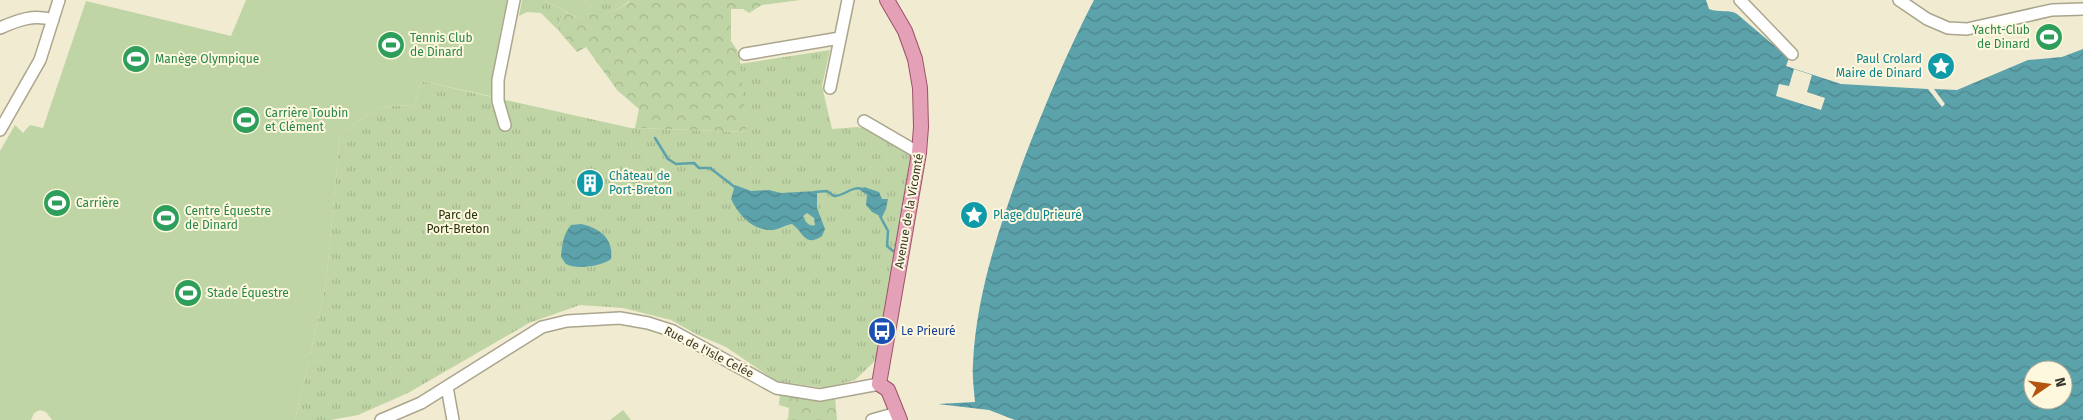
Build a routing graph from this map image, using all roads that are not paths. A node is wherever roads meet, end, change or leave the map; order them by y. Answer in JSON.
{"nodes":[{"id":1,"x":59,"y":0,"type":"edge"},
{"id":2,"x":514,"y":0,"type":"edge"},
{"id":3,"x":848,"y":0,"type":"edge"},
{"id":4,"x":887,"y":0,"type":"edge"},
{"id":5,"x":1740,"y":0,"type":"edge"},
{"id":6,"x":1900,"y":0,"type":"edge"},
{"id":7,"x":2051,"y":5,"type":"edge"},
{"id":8,"x":2083,"y":9,"type":"edge"},
{"id":9,"x":53,"y":20,"type":"junction"},
{"id":10,"x":0,"y":28,"type":"edge"},
{"id":11,"x":840,"y":38,"type":"junction"},
{"id":12,"x":746,"y":54,"type":"dead end"},
{"id":13,"x":1792,"y":54,"type":"dead end"},
{"id":14,"x":830,"y":88,"type":"dead end"},
{"id":15,"x":864,"y":121,"type":"dead end"},
{"id":16,"x":505,"y":125,"type":"dead end"},
{"id":17,"x":0,"y":130,"type":"edge"},
{"id":18,"x":920,"y":154,"type":"junction"},
{"id":19,"x":879,"y":384,"type":"junction"},
{"id":20,"x":447,"y":387,"type":"junction"},
{"id":21,"x":898,"y":416,"type":"edge"},
{"id":22,"x":381,"y":420,"type":"edge"},
{"id":23,"x":453,"y":420,"type":"edge"},
{"id":24,"x":872,"y":420,"type":"edge"}],
"edges":[{"from":1,"to":9,"type":"street"},
{"from":2,"to":16,"type":"street"},
{"from":3,"to":11,"type":"street"},
{"from":4,"to":18,"type":"main road","name":"Avenue de la Vicomté"},
{"from":5,"to":13,"type":"street"},
{"from":6,"to":7,"type":"street"},
{"from":7,"to":8,"type":"street"},
{"from":9,"to":10,"type":"street"},
{"from":9,"to":17,"type":"street"},
{"from":11,"to":12,"type":"street"},
{"from":11,"to":14,"type":"street"},
{"from":15,"to":18,"type":"street"},
{"from":18,"to":19,"type":"main road","name":"Avenue de la Vicomté"},
{"from":19,"to":20,"type":"street","name":"Rue de l'Isle Celée"},
{"from":19,"to":21,"type":"main road"},
{"from":20,"to":22,"type":"street","name":"Rue de l'Isle Celée"},
{"from":20,"to":23,"type":"street"},
{"from":21,"to":24,"type":"street"}]}
